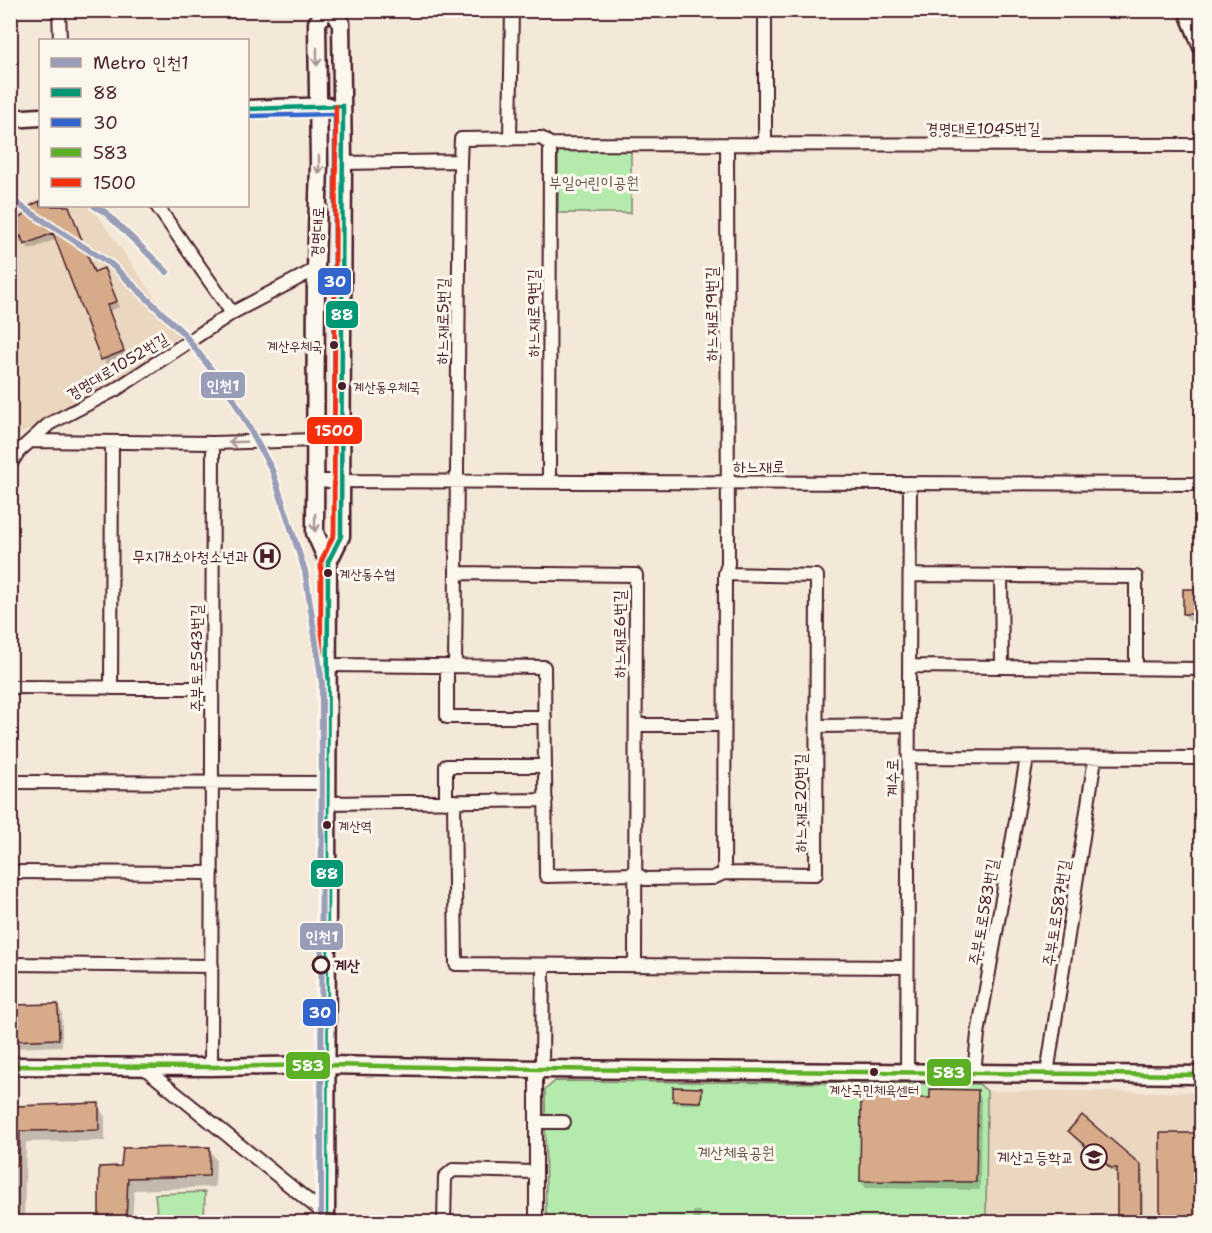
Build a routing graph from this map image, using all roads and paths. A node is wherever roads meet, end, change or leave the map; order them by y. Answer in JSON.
{"nodes":[{"id":1,"x":59,"y":10,"type":"edge"},
{"id":2,"x":326,"y":10,"type":"edge"},
{"id":3,"x":333,"y":10,"type":"edge"},
{"id":4,"x":512,"y":10,"type":"edge"},
{"id":5,"x":765,"y":10,"type":"edge"},
{"id":6,"x":1187,"y":10,"type":"edge"},
{"id":7,"x":60,"y":39,"type":"edge"},
{"id":8,"x":1202,"y":47,"type":"edge"},
{"id":9,"x":318,"y":106,"type":"junction"},
{"id":10,"x":343,"y":106,"type":"junction"},
{"id":11,"x":249,"y":109,"type":"edge"},
{"id":12,"x":39,"y":117,"type":"edge"},
{"id":13,"x":10,"y":118,"type":"edge"},
{"id":14,"x":510,"y":139,"type":"junction"},
{"id":15,"x":550,"y":144,"type":"junction"},
{"id":16,"x":765,"y":144,"type":"junction"},
{"id":17,"x":727,"y":145,"type":"junction"},
{"id":18,"x":1202,"y":145,"type":"edge"},
{"id":19,"x":460,"y":161,"type":"junction"},
{"id":20,"x":343,"y":163,"type":"junction"},
{"id":21,"x":157,"y":207,"type":"edge"},
{"id":22,"x":316,"y":269,"type":"junction"},
{"id":23,"x":232,"y":313,"type":"junction"},
{"id":24,"x":316,"y":440,"type":"junction"},
{"id":25,"x":31,"y":441,"type":"junction"},
{"id":26,"x":112,"y":442,"type":"junction"},
{"id":27,"x":213,"y":443,"type":"junction"},
{"id":28,"x":10,"y":465,"type":"edge"},
{"id":29,"x":316,"y":481,"type":"junction"},
{"id":30,"x":341,"y":481,"type":"junction"},
{"id":31,"x":457,"y":482,"type":"junction"},
{"id":32,"x":549,"y":482,"type":"junction"},
{"id":33,"x":728,"y":483,"type":"junction"},
{"id":34,"x":910,"y":483,"type":"junction"},
{"id":35,"x":1202,"y":484,"type":"edge"},
{"id":36,"x":328,"y":562,"type":"junction"},
{"id":37,"x":456,"y":573,"type":"junction"},
{"id":38,"x":725,"y":574,"type":"junction"},
{"id":39,"x":910,"y":575,"type":"junction"},
{"id":40,"x":1001,"y":576,"type":"junction"},
{"id":41,"x":327,"y":665,"type":"junction"},
{"id":42,"x":451,"y":666,"type":"junction"},
{"id":43,"x":909,"y":666,"type":"junction"},
{"id":44,"x":1002,"y":667,"type":"junction"},
{"id":45,"x":1136,"y":669,"type":"junction"},
{"id":46,"x":1202,"y":669,"type":"edge"},
{"id":47,"x":10,"y":687,"type":"edge"},
{"id":48,"x":111,"y":688,"type":"junction"},
{"id":49,"x":212,"y":688,"type":"junction"},
{"id":50,"x":545,"y":717,"type":"junction"},
{"id":51,"x":636,"y":725,"type":"junction"},
{"id":52,"x":724,"y":725,"type":"junction"},
{"id":53,"x":909,"y":725,"type":"junction"},
{"id":54,"x":817,"y":726,"type":"junction"},
{"id":55,"x":909,"y":758,"type":"junction"},
{"id":56,"x":1027,"y":758,"type":"junction"},
{"id":57,"x":1095,"y":758,"type":"junction"},
{"id":58,"x":1202,"y":758,"type":"edge"},
{"id":59,"x":545,"y":766,"type":"junction"},
{"id":60,"x":10,"y":782,"type":"edge"},
{"id":61,"x":212,"y":782,"type":"junction"},
{"id":62,"x":327,"y":783,"type":"junction"},
{"id":63,"x":546,"y":800,"type":"junction"},
{"id":64,"x":450,"y":802,"type":"junction"},
{"id":65,"x":327,"y":803,"type":"junction"},
{"id":66,"x":10,"y":872,"type":"edge"},
{"id":67,"x":212,"y":873,"type":"junction"},
{"id":68,"x":724,"y":873,"type":"junction"},
{"id":69,"x":636,"y":874,"type":"junction"},
{"id":70,"x":10,"y":964,"type":"edge"},
{"id":71,"x":543,"y":965,"type":"junction"},
{"id":72,"x":635,"y":965,"type":"junction"},
{"id":73,"x":212,"y":966,"type":"junction"},
{"id":74,"x":907,"y":967,"type":"junction"},
{"id":75,"x":326,"y":1065,"type":"junction"},
{"id":76,"x":10,"y":1066,"type":"edge"},
{"id":77,"x":142,"y":1066,"type":"junction"},
{"id":78,"x":212,"y":1067,"type":"junction"},
{"id":79,"x":539,"y":1069,"type":"junction"},
{"id":80,"x":907,"y":1072,"type":"junction"},
{"id":81,"x":974,"y":1073,"type":"junction"},
{"id":82,"x":1047,"y":1074,"type":"junction"},
{"id":83,"x":1202,"y":1075,"type":"edge"},
{"id":84,"x":536,"y":1122,"type":"junction"},
{"id":85,"x":564,"y":1122,"type":"dead end"},
{"id":86,"x":536,"y":1172,"type":"junction"},
{"id":87,"x":326,"y":1219,"type":"edge"},
{"id":88,"x":444,"y":1222,"type":"edge"},
{"id":89,"x":536,"y":1222,"type":"edge"}],
"edges":[{"from":1,"to":7,"type":"street"},
{"from":2,"to":9,"type":"street","name":"경명대로","one_way":true},
{"from":3,"to":10,"type":"street","name":"경명대로"},
{"from":4,"to":14,"type":"street"},
{"from":5,"to":16,"type":"street"},
{"from":6,"to":8,"type":"street"},
{"from":9,"to":10,"type":"street"},
{"from":9,"to":11,"type":"street"},
{"from":9,"to":22,"type":"street","name":"경명대로","one_way":true},
{"from":10,"to":20,"type":"street","name":"경명대로"},
{"from":12,"to":13,"type":"street"},
{"from":14,"to":15,"type":"street","name":"경명대로1045번길"},
{"from":14,"to":19,"type":"street","name":"경명대로1045번길"},
{"from":15,"to":17,"type":"street","name":"경명대로1045번길"},
{"from":15,"to":32,"type":"street","name":"하느재로9번길"},
{"from":16,"to":17,"type":"street","name":"경명대로1045번길"},
{"from":16,"to":18,"type":"street","name":"경명대로1045번길"},
{"from":17,"to":33,"type":"street","name":"하느재로19번길"},
{"from":19,"to":20,"type":"street"},
{"from":19,"to":31,"type":"street","name":"하느재로5번길"},
{"from":20,"to":30,"type":"street","name":"경명대로"},
{"from":21,"to":23,"type":"street"},
{"from":22,"to":23,"type":"street","name":"경명대로1052번길"},
{"from":22,"to":24,"type":"street","name":"경명대로"},
{"from":23,"to":25,"type":"street","name":"경명대로1052번길"},
{"from":24,"to":27,"type":"street","one_way":true},
{"from":24,"to":29,"type":"street","name":"경명대로"},
{"from":25,"to":26,"type":"street"},
{"from":25,"to":28,"type":"street","name":"경명대로1052번길"},
{"from":26,"to":27,"type":"street"},
{"from":26,"to":48,"type":"street"},
{"from":27,"to":49,"type":"street","name":"주부토로543번길"},
{"from":29,"to":30,"type":"street","name":"하느재로"},
{"from":29,"to":36,"type":"street","name":"경명대로","one_way":true},
{"from":30,"to":31,"type":"street","name":"하느재로"},
{"from":30,"to":36,"type":"street","name":"경명대로"},
{"from":31,"to":32,"type":"street","name":"하느재로"},
{"from":31,"to":37,"type":"street"},
{"from":32,"to":33,"type":"street","name":"하느재로"},
{"from":33,"to":34,"type":"street","name":"하느재로"},
{"from":33,"to":38,"type":"street"},
{"from":34,"to":35,"type":"street","name":"하느재로"},
{"from":34,"to":39,"type":"street","name":"계수로"},
{"from":36,"to":41,"type":"street","name":"경명대로"},
{"from":37,"to":42,"type":"street"},
{"from":37,"to":51,"type":"street","name":"하느재로6번길"},
{"from":38,"to":52,"type":"street"},
{"from":38,"to":54,"type":"street","name":"하느재로20번길"},
{"from":39,"to":40,"type":"street"},
{"from":39,"to":43,"type":"street","name":"계수로"},
{"from":40,"to":44,"type":"street"},
{"from":40,"to":45,"type":"street"},
{"from":41,"to":42,"type":"street"},
{"from":41,"to":62,"type":"street","name":"경명대로"},
{"from":42,"to":50,"type":"street"},
{"from":42,"to":50,"type":"street"},
{"from":43,"to":44,"type":"street"},
{"from":43,"to":53,"type":"street","name":"계수로"},
{"from":44,"to":45,"type":"street"},
{"from":45,"to":46,"type":"street"},
{"from":47,"to":48,"type":"street"},
{"from":48,"to":49,"type":"street"},
{"from":49,"to":61,"type":"street","name":"주부토로543번길"},
{"from":50,"to":59,"type":"street"},
{"from":51,"to":52,"type":"street"},
{"from":51,"to":69,"type":"street","name":"하느재로6번길"},
{"from":52,"to":68,"type":"street"},
{"from":53,"to":54,"type":"street"},
{"from":53,"to":55,"type":"street","name":"계수로"},
{"from":54,"to":68,"type":"street","name":"하느재로20번길"},
{"from":55,"to":56,"type":"street"},
{"from":55,"to":74,"type":"street","name":"계수로"},
{"from":56,"to":57,"type":"street"},
{"from":56,"to":81,"type":"street","name":"주부토로583번길"},
{"from":57,"to":58,"type":"street"},
{"from":57,"to":82,"type":"street","name":"주부토로587번길"},
{"from":59,"to":63,"type":"street"},
{"from":59,"to":64,"type":"street"},
{"from":60,"to":61,"type":"street"},
{"from":61,"to":62,"type":"street"},
{"from":61,"to":67,"type":"street","name":"주부토로543번길"},
{"from":62,"to":65,"type":"street","name":"경명대로"},
{"from":63,"to":64,"type":"street"},
{"from":63,"to":69,"type":"street"},
{"from":64,"to":65,"type":"street"},
{"from":64,"to":71,"type":"street"},
{"from":65,"to":75,"type":"street","name":"경명대로"},
{"from":66,"to":67,"type":"street"},
{"from":67,"to":73,"type":"street","name":"주부토로543번길"},
{"from":68,"to":69,"type":"street"},
{"from":69,"to":72,"type":"street","name":"하느재로6번길"},
{"from":70,"to":73,"type":"street"},
{"from":71,"to":72,"type":"street"},
{"from":71,"to":79,"type":"street"},
{"from":72,"to":74,"type":"street"},
{"from":73,"to":78,"type":"street","name":"주부토로543번길"},
{"from":74,"to":80,"type":"street","name":"계수로"},
{"from":75,"to":78,"type":"street"},
{"from":75,"to":79,"type":"street"},
{"from":75,"to":87,"type":"street","name":"경명대로"},
{"from":76,"to":77,"type":"street"},
{"from":77,"to":78,"type":"street"},
{"from":77,"to":87,"type":"street"},
{"from":79,"to":80,"type":"street"},
{"from":79,"to":84,"type":"street"},
{"from":80,"to":81,"type":"street"},
{"from":81,"to":82,"type":"street"},
{"from":82,"to":83,"type":"street"},
{"from":84,"to":85,"type":"street"},
{"from":84,"to":86,"type":"street"},
{"from":86,"to":88,"type":"street"},
{"from":86,"to":89,"type":"street"}]}
